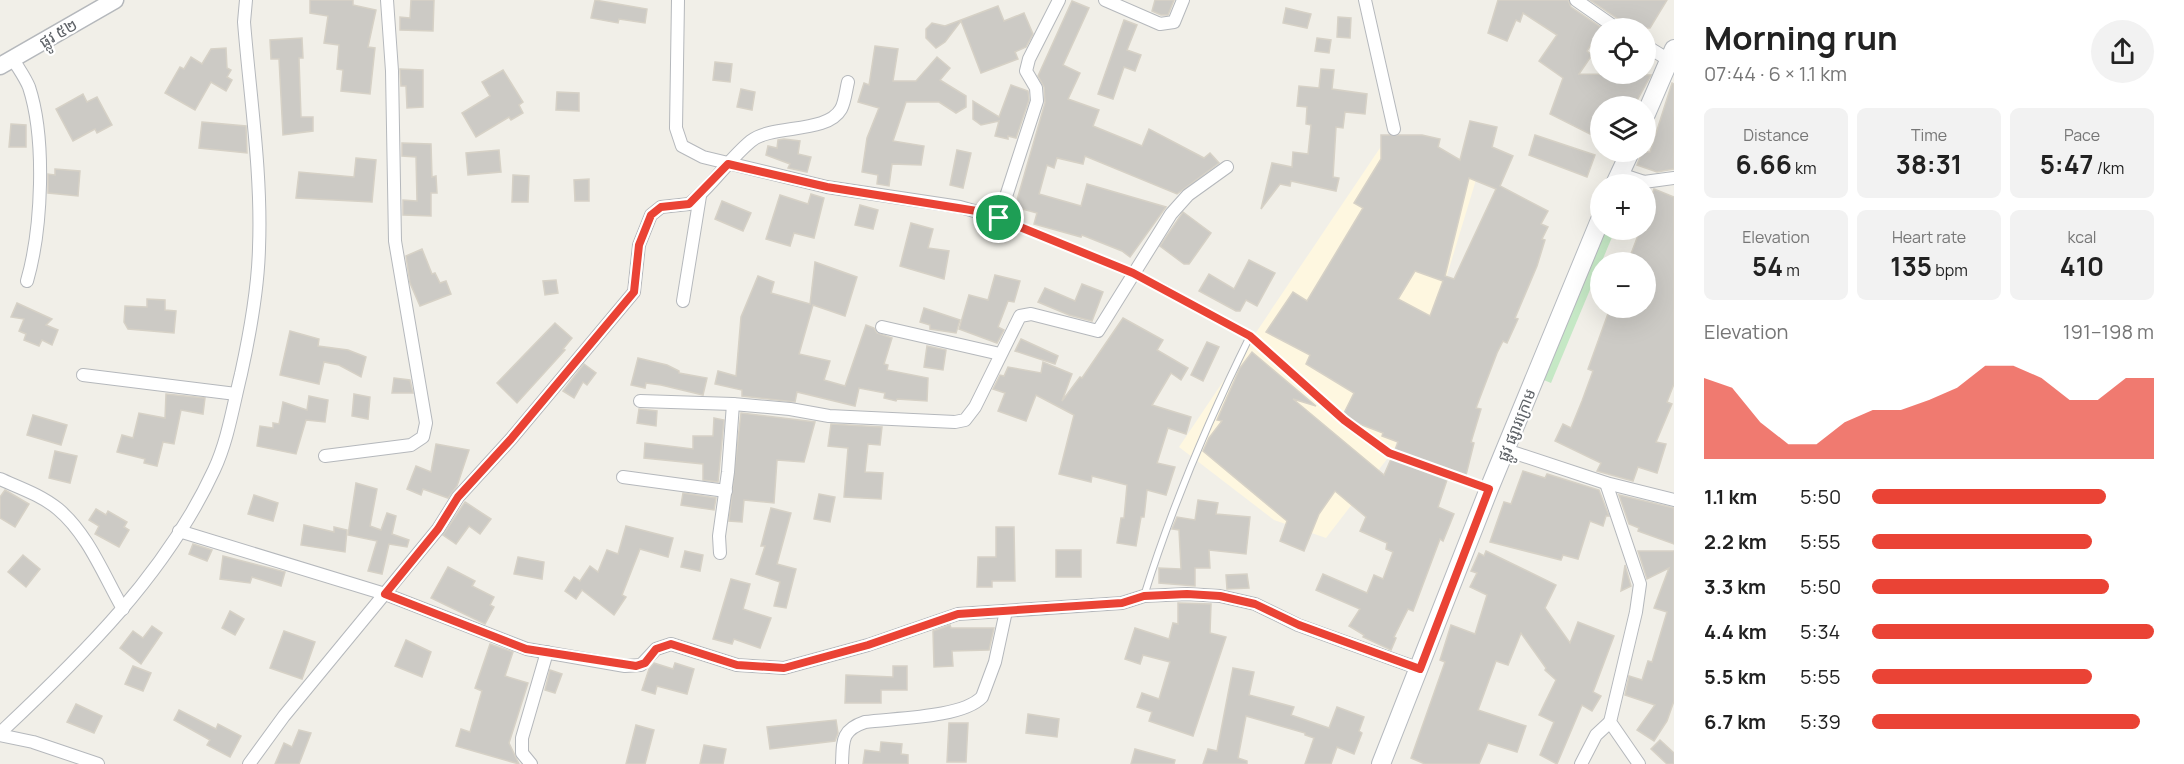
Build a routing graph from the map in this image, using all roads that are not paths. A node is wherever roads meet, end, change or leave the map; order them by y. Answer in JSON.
{"nodes":[{"id":1,"x":115,"y":0,"type":"edge"},
{"id":2,"x":246,"y":0,"type":"edge"},
{"id":3,"x":387,"y":0,"type":"edge"},
{"id":4,"x":678,"y":0,"type":"edge"},
{"id":5,"x":1059,"y":0,"type":"edge"},
{"id":6,"x":1105,"y":0,"type":"edge"},
{"id":7,"x":1183,"y":0,"type":"edge"},
{"id":8,"x":1365,"y":0,"type":"edge"},
{"id":9,"x":1576,"y":0,"type":"edge"},
{"id":10,"x":1602,"y":18,"type":"edge"},
{"id":11,"x":1656,"y":50,"type":"edge"},
{"id":12,"x":1671,"y":55,"type":"edge"},
{"id":13,"x":6,"y":63,"type":"edge"},
{"id":14,"x":848,"y":82,"type":"dead end"},
{"id":15,"x":1654,"y":96,"type":"edge"},
{"id":16,"x":1394,"y":129,"type":"dead end"},
{"id":17,"x":728,"y":164,"type":"junction"},
{"id":18,"x":1227,"y":167,"type":"dead end"},
{"id":19,"x":1674,"y":178,"type":"edge"},
{"id":20,"x":1656,"y":180,"type":"edge"},
{"id":21,"x":700,"y":195,"type":"junction"},
{"id":22,"x":999,"y":218,"type":"junction"},
{"id":23,"x":1592,"y":240,"type":"edge"},
{"id":24,"x":1133,"y":273,"type":"junction"},
{"id":25,"x":27,"y":281,"type":"dead end"},
{"id":26,"x":683,"y":301,"type":"dead end"},
{"id":27,"x":882,"y":327,"type":"dead end"},
{"id":28,"x":1250,"y":336,"type":"junction"},
{"id":29,"x":1000,"y":354,"type":"junction"},
{"id":30,"x":83,"y":375,"type":"dead end"},
{"id":31,"x":236,"y":394,"type":"junction"},
{"id":32,"x":640,"y":401,"type":"dead end"},
{"id":33,"x":733,"y":404,"type":"junction"},
{"id":34,"x":1506,"y":450,"type":"junction"},
{"id":35,"x":325,"y":456,"type":"dead end"},
{"id":36,"x":623,"y":477,"type":"dead end"},
{"id":37,"x":0,"y":479,"type":"edge"},
{"id":38,"x":1606,"y":483,"type":"junction"},
{"id":39,"x":1489,"y":489,"type":"junction"},
{"id":40,"x":726,"y":491,"type":"junction"},
{"id":41,"x":1674,"y":500,"type":"edge"},
{"id":42,"x":179,"y":531,"type":"junction"},
{"id":43,"x":720,"y":553,"type":"dead end"},
{"id":44,"x":385,"y":594,"type":"junction"},
{"id":45,"x":1144,"y":596,"type":"junction"},
{"id":46,"x":123,"y":609,"type":"junction"},
{"id":47,"x":1006,"y":611,"type":"junction"},
{"id":48,"x":547,"y":652,"type":"junction"},
{"id":49,"x":1420,"y":669,"type":"junction"},
{"id":50,"x":1610,"y":722,"type":"junction"},
{"id":51,"x":0,"y":734,"type":"edge"},
{"id":52,"x":98,"y":764,"type":"edge"},
{"id":53,"x":249,"y":764,"type":"edge"},
{"id":54,"x":531,"y":764,"type":"edge"},
{"id":55,"x":842,"y":764,"type":"edge"},
{"id":56,"x":1381,"y":764,"type":"edge"},
{"id":57,"x":1581,"y":764,"type":"edge"},
{"id":58,"x":1639,"y":764,"type":"edge"}],
"edges":[{"from":1,"to":13,"type":"street","name":"ផ្លូវ ៥២"},
{"from":2,"to":31,"type":"street"},
{"from":3,"to":35,"type":"street"},
{"from":4,"to":17,"type":"street"},
{"from":5,"to":22,"type":"street"},
{"from":6,"to":7,"type":"street"},
{"from":8,"to":16,"type":"street"},
{"from":9,"to":10,"type":"street"},
{"from":11,"to":12,"type":"street"},
{"from":12,"to":15,"type":"main road"},
{"from":13,"to":25,"type":"street"},
{"from":14,"to":17,"type":"street"},
{"from":17,"to":21,"type":"street"},
{"from":17,"to":22,"type":"street"},
{"from":18,"to":24,"type":"street"},
{"from":19,"to":20,"type":"street"},
{"from":21,"to":26,"type":"street"},
{"from":21,"to":44,"type":"street"},
{"from":22,"to":24,"type":"lane"},
{"from":23,"to":34,"type":"main road","name":"ផ្លូវ ផ្សារក្រោម"},
{"from":24,"to":28,"type":"lane"},
{"from":24,"to":29,"type":"street"},
{"from":27,"to":29,"type":"street"},
{"from":28,"to":39,"type":"lane"},
{"from":28,"to":45,"type":"lane"},
{"from":29,"to":33,"type":"street"},
{"from":30,"to":31,"type":"street"},
{"from":31,"to":42,"type":"street"},
{"from":32,"to":33,"type":"street"},
{"from":33,"to":40,"type":"street"},
{"from":34,"to":38,"type":"street"},
{"from":34,"to":39,"type":"main road","name":"ផ្លូវ ផ្សារក្រោម"},
{"from":36,"to":40,"type":"street"},
{"from":37,"to":46,"type":"street"},
{"from":38,"to":41,"type":"street"},
{"from":38,"to":50,"type":"street"},
{"from":39,"to":49,"type":"main road","name":"ផ្លូវ ផ្សារក្រោម"},
{"from":40,"to":43,"type":"street"},
{"from":42,"to":44,"type":"street"},
{"from":42,"to":46,"type":"street"},
{"from":44,"to":48,"type":"street"},
{"from":44,"to":53,"type":"street"},
{"from":45,"to":47,"type":"street"},
{"from":45,"to":49,"type":"street"},
{"from":46,"to":51,"type":"street"},
{"from":47,"to":48,"type":"street"},
{"from":47,"to":55,"type":"street"},
{"from":48,"to":54,"type":"street"},
{"from":49,"to":56,"type":"main road","name":"ផ្លូវ ផ្សារក្រោម"},
{"from":50,"to":57,"type":"street"},
{"from":50,"to":58,"type":"street"},
{"from":51,"to":52,"type":"street"}]}
